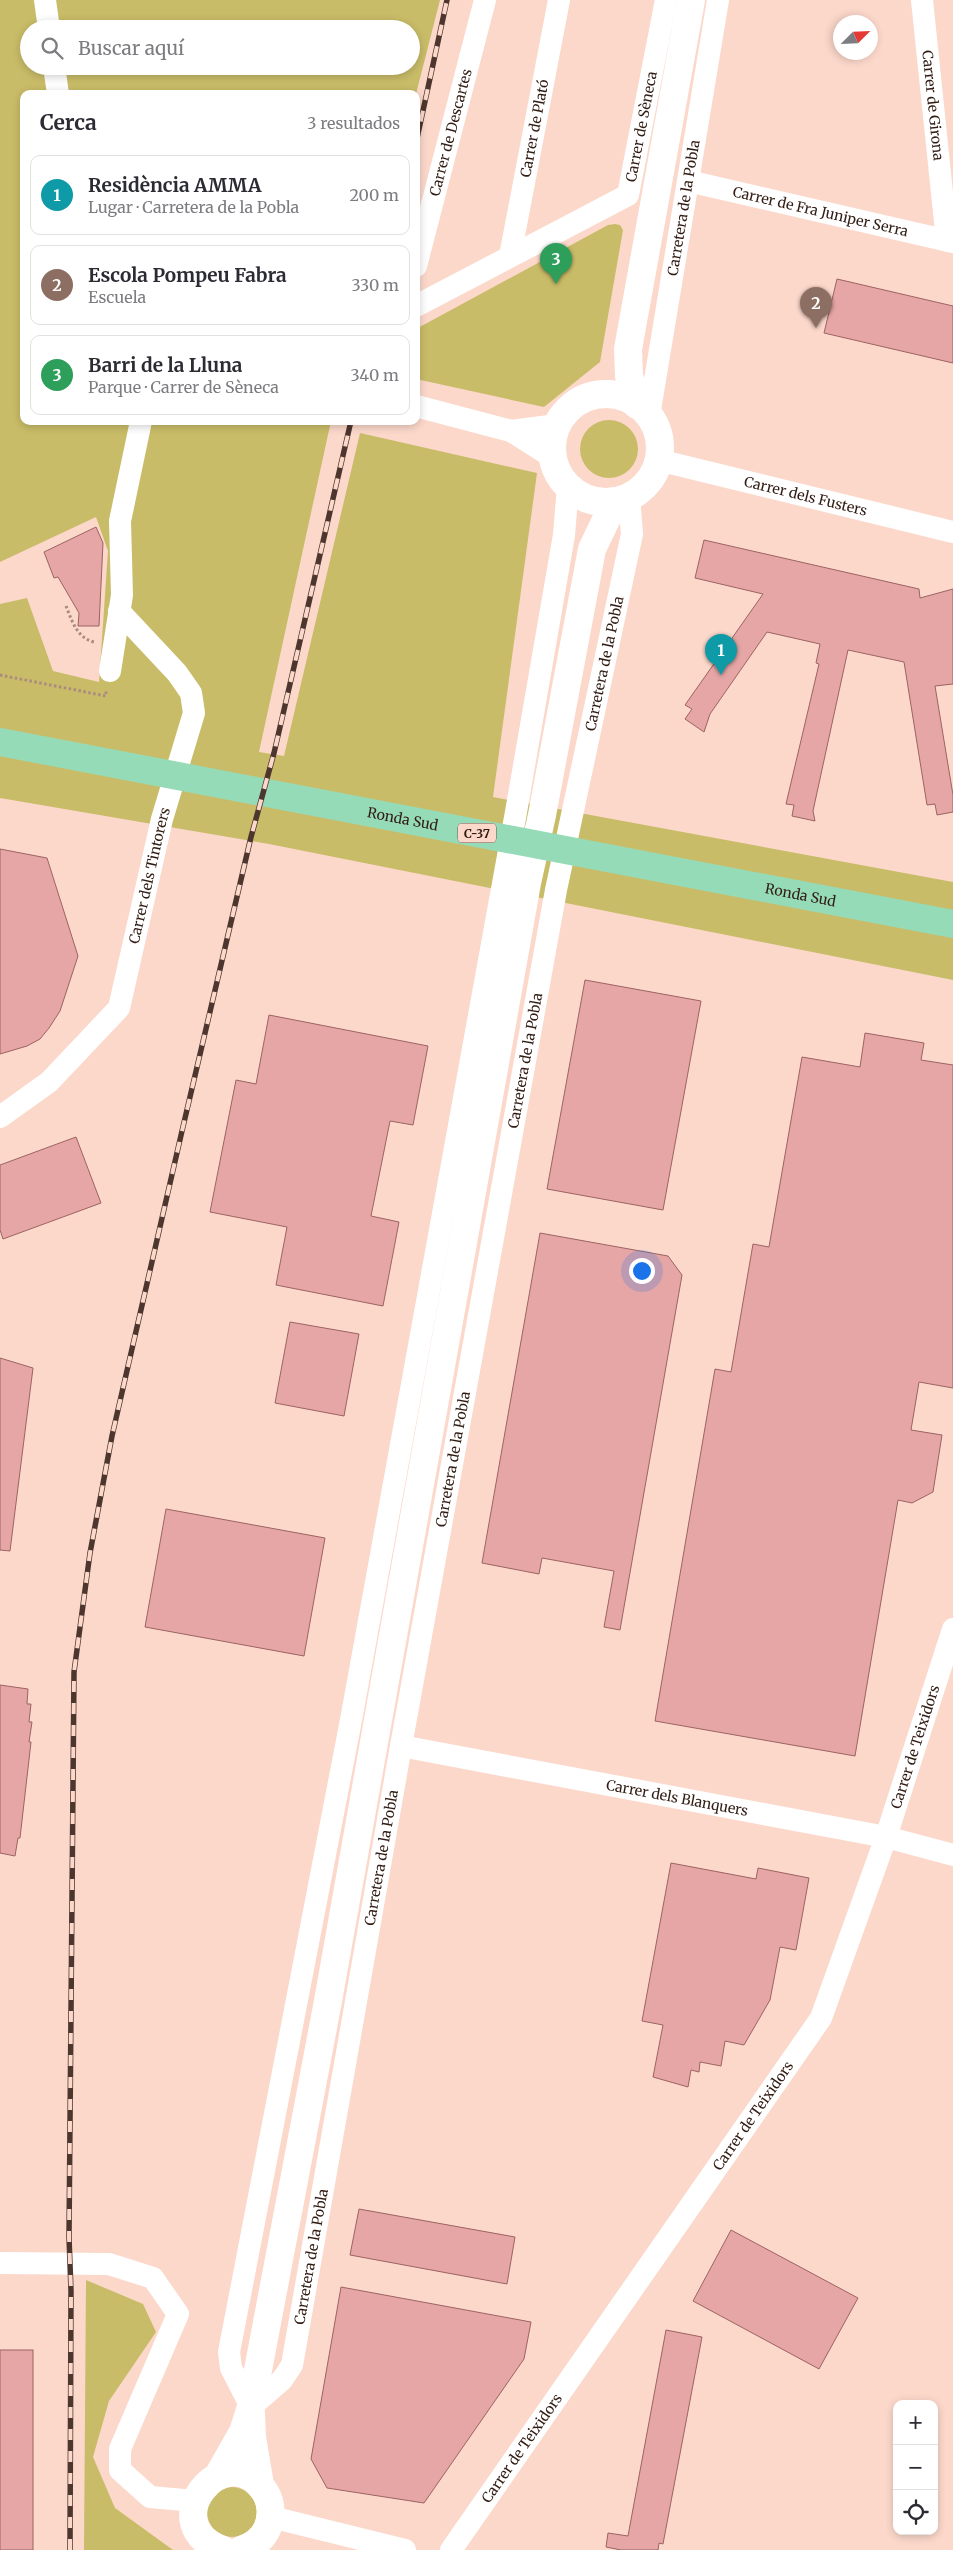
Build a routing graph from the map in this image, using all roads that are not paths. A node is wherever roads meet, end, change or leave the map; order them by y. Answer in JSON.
{"nodes":[{"id":1,"x":45,"y":0,"type":"edge"},
{"id":2,"x":485,"y":0,"type":"edge"},
{"id":3,"x":559,"y":0,"type":"edge"},
{"id":4,"x":666,"y":0,"type":"edge"},
{"id":5,"x":691,"y":0,"type":"edge"},
{"id":6,"x":718,"y":0,"type":"edge"},
{"id":7,"x":922,"y":0,"type":"edge"},
{"id":8,"x":48,"y":20,"type":"edge"},
{"id":9,"x":55,"y":75,"type":"edge"},
{"id":10,"x":57,"y":90,"type":"edge"},
{"id":11,"x":688,"y":181,"type":"junction"},
{"id":12,"x":950,"y":242,"type":"edge"},
{"id":13,"x":420,"y":251,"type":"edge"},
{"id":14,"x":510,"y":256,"type":"junction"},
{"id":15,"x":420,"y":304,"type":"edge"},
{"id":16,"x":628,"y":349,"type":"junction"},
{"id":17,"x":591,"y":396,"type":"junction"},
{"id":18,"x":420,"y":407,"type":"edge"},
{"id":19,"x":643,"y":410,"type":"junction"},
{"id":20,"x":140,"y":425,"type":"edge"},
{"id":21,"x":557,"y":426,"type":"junction"},
{"id":22,"x":511,"y":431,"type":"junction"},
{"id":23,"x":552,"y":457,"type":"junction"},
{"id":24,"x":658,"y":460,"type":"junction"},
{"id":25,"x":575,"y":492,"type":"junction"},
{"id":26,"x":622,"y":499,"type":"junction"},
{"id":27,"x":953,"y":532,"type":"edge"},
{"id":28,"x":592,"y":549,"type":"junction"},
{"id":29,"x":120,"y":611,"type":"junction"},
{"id":30,"x":110,"y":671,"type":"road end"},
{"id":31,"x":0,"y":742,"type":"edge"},
{"id":32,"x":529,"y":813,"type":"junction"},
{"id":33,"x":953,"y":924,"type":"edge"},
{"id":34,"x":0,"y":1117,"type":"edge"},
{"id":35,"x":953,"y":1629,"type":"edge"},
{"id":36,"x":401,"y":1746,"type":"junction"},
{"id":37,"x":886,"y":1838,"type":"junction"},
{"id":38,"x":953,"y":1855,"type":"edge"},
{"id":39,"x":0,"y":2263,"type":"edge"},
{"id":40,"x":252,"y":2407,"type":"junction"},
{"id":41,"x":218,"y":2476,"type":"junction"},
{"id":42,"x":260,"y":2485,"type":"junction"},
{"id":43,"x":195,"y":2501,"type":"junction"},
{"id":44,"x":271,"y":2517,"type":"junction"},
{"id":45,"x":201,"y":2541,"type":"edge"},
{"id":46,"x":251,"y":2548,"type":"edge"},
{"id":47,"x":223,"y":2550,"type":"edge"},
{"id":48,"x":404,"y":2550,"type":"edge"},
{"id":49,"x":451,"y":2550,"type":"edge"}],
"edges":[{"from":1,"to":8,"type":"street"},
{"from":2,"to":13,"type":"street","name":"Carrer de Descartes"},
{"from":3,"to":14,"type":"street","name":"Carrer de Plató"},
{"from":4,"to":14,"type":"street","name":"Carrer de Sèneca"},
{"from":5,"to":16,"type":"street","name":"Carretera de la Pobla"},
{"from":6,"to":11,"type":"street","name":"Carretera de la Pobla"},
{"from":7,"to":12,"type":"street","name":"Carrer de Girona"},
{"from":9,"to":10,"type":"street"},
{"from":11,"to":12,"type":"street","name":"Carrer de Fra Juniper Serra"},
{"from":11,"to":19,"type":"street","name":"Carretera de la Pobla"},
{"from":14,"to":15,"type":"street","name":"Carrer de Sèneca"},
{"from":16,"to":17,"type":"street","name":"Carretera de la Pobla"},
{"from":16,"to":19,"type":"street","name":"Carretera de la Pobla"},
{"from":17,"to":19,"type":"street"},
{"from":17,"to":21,"type":"street"},
{"from":18,"to":22,"type":"street"},
{"from":19,"to":24,"type":"street"},
{"from":20,"to":29,"type":"street"},
{"from":21,"to":22,"type":"street"},
{"from":21,"to":23,"type":"street"},
{"from":22,"to":23,"type":"street"},
{"from":23,"to":25,"type":"street"},
{"from":24,"to":26,"type":"street"},
{"from":24,"to":27,"type":"street","name":"Carrer dels Fusters"},
{"from":25,"to":26,"type":"street"},
{"from":25,"to":28,"type":"street","name":"Carretera de la Pobla"},
{"from":25,"to":32,"type":"street","name":"Carretera de la Pobla"},
{"from":26,"to":28,"type":"street","name":"Carretera de la Pobla"},
{"from":26,"to":36,"type":"street","name":"Carretera de la Pobla"},
{"from":28,"to":32,"type":"street","name":"Carretera de la Pobla"},
{"from":29,"to":30,"type":"street"},
{"from":29,"to":34,"type":"street","name":"Carrer dels Tintorers"},
{"from":31,"to":33,"type":"highway","name":"Ronda Sud","number":"C-37"},
{"from":32,"to":40,"type":"street","name":"Carretera de la Pobla"},
{"from":35,"to":37,"type":"street","name":"Carrer de Teixidors"},
{"from":36,"to":37,"type":"street","name":"Carrer dels Blanquers"},
{"from":36,"to":40,"type":"street","name":"Carretera de la Pobla"},
{"from":37,"to":38,"type":"street","name":"Carrer dels Blanquers"},
{"from":37,"to":49,"type":"street","name":"Carrer de Teixidors"},
{"from":39,"to":43,"type":"street"},
{"from":40,"to":41,"type":"street","name":"Carretera de la Pobla"},
{"from":40,"to":42,"type":"street","name":"Carretera de la Pobla"},
{"from":41,"to":42,"type":"street"},
{"from":41,"to":43,"type":"street","name":"Carretera de la Pobla"},
{"from":42,"to":44,"type":"street","name":"Carretera de la Pobla"},
{"from":43,"to":45,"type":"street"},
{"from":44,"to":46,"type":"street"},
{"from":44,"to":48,"type":"street"},
{"from":45,"to":47,"type":"street"}]}
